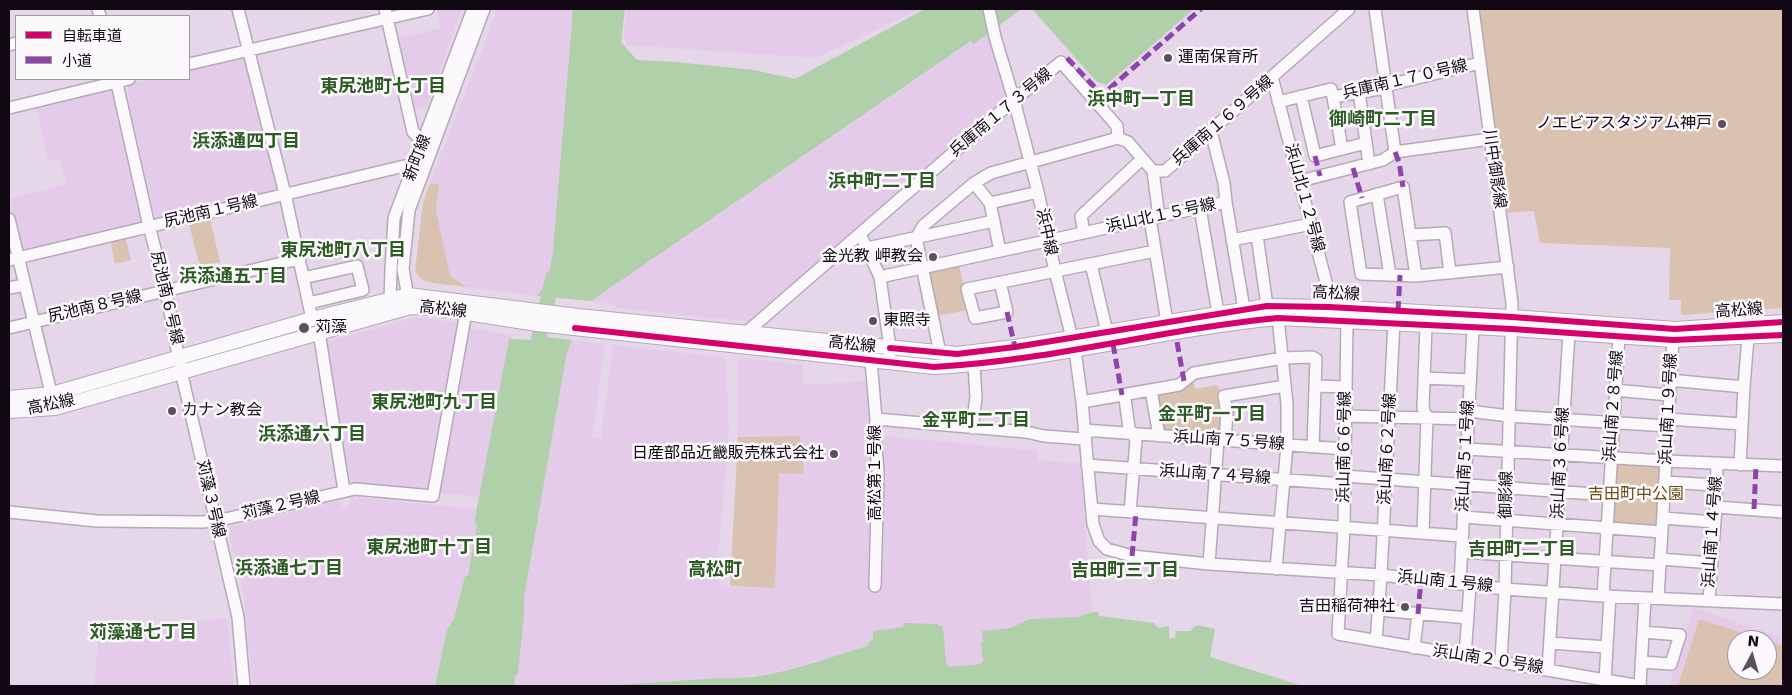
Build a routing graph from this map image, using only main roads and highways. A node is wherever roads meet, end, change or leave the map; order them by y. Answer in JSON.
{"nodes":[{"id":1,"x":409,"y":301,"type":"junction"},
{"id":2,"x":392,"y":306,"type":"junction"},
{"id":3,"x":1330,"y":314,"type":"junction"},
{"id":4,"x":538,"y":318,"type":"junction"},
{"id":5,"x":576,"y":322,"type":"junction"},
{"id":6,"x":1783,"y":322,"type":"edge"},
{"id":7,"x":1512,"y":323,"type":"junction"},
{"id":8,"x":1783,"y":335,"type":"edge"},
{"id":9,"x":1073,"y":344,"type":"junction"},
{"id":10,"x":180,"y":365,"type":"junction"},
{"id":11,"x":9,"y":398,"type":"edge"},
{"id":12,"x":54,"y":401,"type":"junction"},
{"id":13,"x":9,"y":411,"type":"edge"}],
"edges":[{"from":1,"to":2,"type":"main road","name":"高松線"},
{"from":1,"to":4,"type":"main road","name":"高松線"},
{"from":1,"to":4,"type":"main road","name":"高松線"},
{"from":2,"to":10,"type":"main road","name":"高松線"},
{"from":2,"to":10,"type":"main road","name":"高松線"},
{"from":3,"to":7,"type":"main road","name":"高松線"},
{"from":3,"to":7,"type":"main road","name":"高松線"},
{"from":3,"to":9,"type":"main road","name":"高松線"},
{"from":3,"to":9,"type":"main road","name":"高松線"},
{"from":4,"to":5,"type":"main road","name":"高松線"},
{"from":5,"to":9,"type":"main road","name":"高松線"},
{"from":5,"to":9,"type":"main road","name":"高松線"},
{"from":6,"to":7,"type":"main road","name":"高松線"},
{"from":7,"to":8,"type":"main road","name":"高松線"},
{"from":10,"to":12,"type":"main road","name":"高松線"},
{"from":11,"to":12,"type":"main road","name":"高松線"},
{"from":12,"to":13,"type":"main road","name":"高松線"}]}
